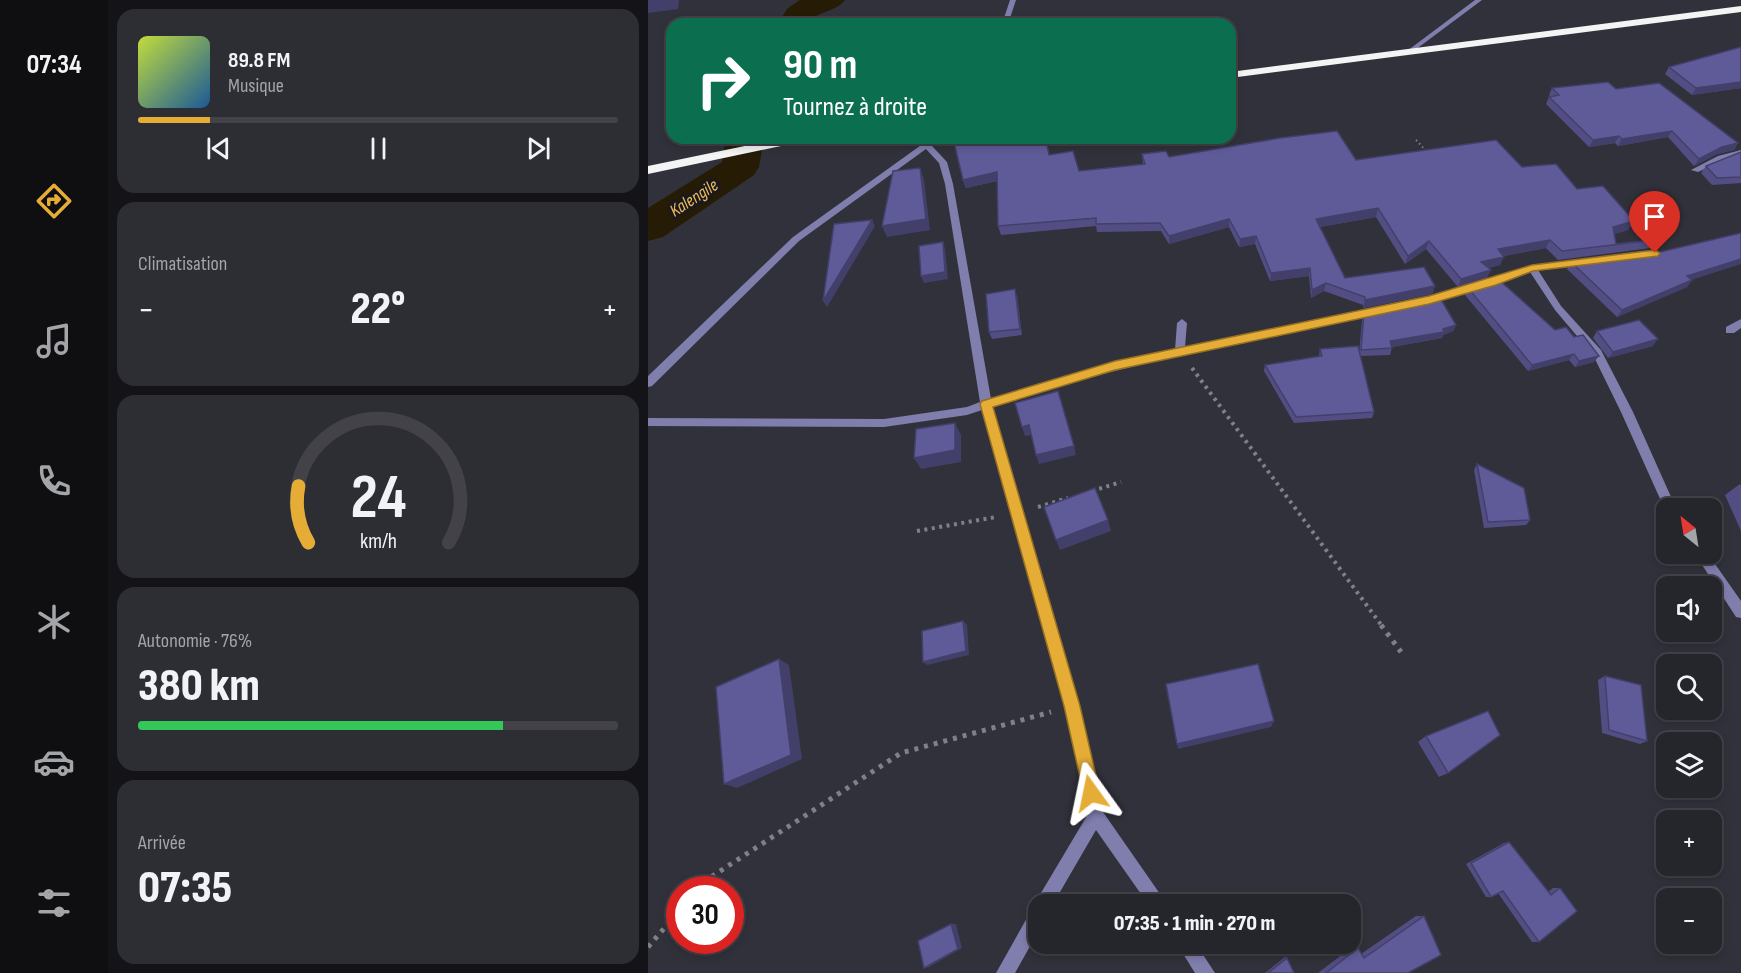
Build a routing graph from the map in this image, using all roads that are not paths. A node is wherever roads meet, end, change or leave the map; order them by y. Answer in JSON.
{"nodes":[{"id":1,"x":1013,"y":0,"type":"edge"},
{"id":2,"x":1479,"y":0,"type":"edge"},
{"id":3,"x":1741,"y":9,"type":"edge"},
{"id":4,"x":1007,"y":18,"type":"edge"},
{"id":5,"x":1409,"y":52,"type":"junction"},
{"id":6,"x":1236,"y":74,"type":"edge"},
{"id":7,"x":766,"y":144,"type":"edge"},
{"id":8,"x":927,"y":145,"type":"joint"},
{"id":9,"x":1741,"y":152,"type":"edge"},
{"id":10,"x":648,"y":170,"type":"edge"},
{"id":11,"x":1695,"y":170,"type":"dead end"},
{"id":12,"x":1596,"y":261,"type":"edge"},
{"id":13,"x":1532,"y":268,"type":"junction"},
{"id":14,"x":1408,"y":304,"type":"edge"},
{"id":15,"x":1387,"y":309,"type":"edge"},
{"id":16,"x":1182,"y":323,"type":"dead end"},
{"id":17,"x":1741,"y":323,"type":"edge"},
{"id":18,"x":1730,"y":330,"type":"dead end"},
{"id":19,"x":1180,"y":351,"type":"junction"},
{"id":20,"x":648,"y":382,"type":"edge"},
{"id":21,"x":986,"y":404,"type":"junction"},
{"id":22,"x":648,"y":422,"type":"edge"},
{"id":23,"x":1666,"y":498,"type":"edge"},
{"id":24,"x":1708,"y":564,"type":"edge"},
{"id":25,"x":1741,"y":612,"type":"edge"},
{"id":26,"x":1096,"y":815,"type":"junction"},
{"id":27,"x":1050,"y":894,"type":"edge"},
{"id":28,"x":1151,"y":894,"type":"edge"},
{"id":29,"x":1028,"y":933,"type":"edge"},
{"id":30,"x":1193,"y":954,"type":"edge"},
{"id":31,"x":1005,"y":973,"type":"edge"},
{"id":32,"x":1206,"y":973,"type":"edge"}],
"edges":[{"from":1,"to":4,"type":"street"},
{"from":2,"to":5,"type":"street"},
{"from":3,"to":5,"type":"highway"},
{"from":5,"to":6,"type":"highway"},
{"from":7,"to":10,"type":"highway"},
{"from":8,"to":20,"type":"street"},
{"from":8,"to":21,"type":"street"},
{"from":9,"to":11,"type":"street"},
{"from":12,"to":13,"type":"street"},
{"from":13,"to":14,"type":"street"},
{"from":13,"to":23,"type":"street"},
{"from":15,"to":19,"type":"street"},
{"from":16,"to":19,"type":"street"},
{"from":17,"to":18,"type":"street"},
{"from":19,"to":21,"type":"street"},
{"from":21,"to":22,"type":"street"},
{"from":21,"to":26,"type":"street"},
{"from":24,"to":25,"type":"street"},
{"from":26,"to":27,"type":"street"},
{"from":26,"to":28,"type":"street"},
{"from":29,"to":31,"type":"street"},
{"from":30,"to":32,"type":"street"}]}
